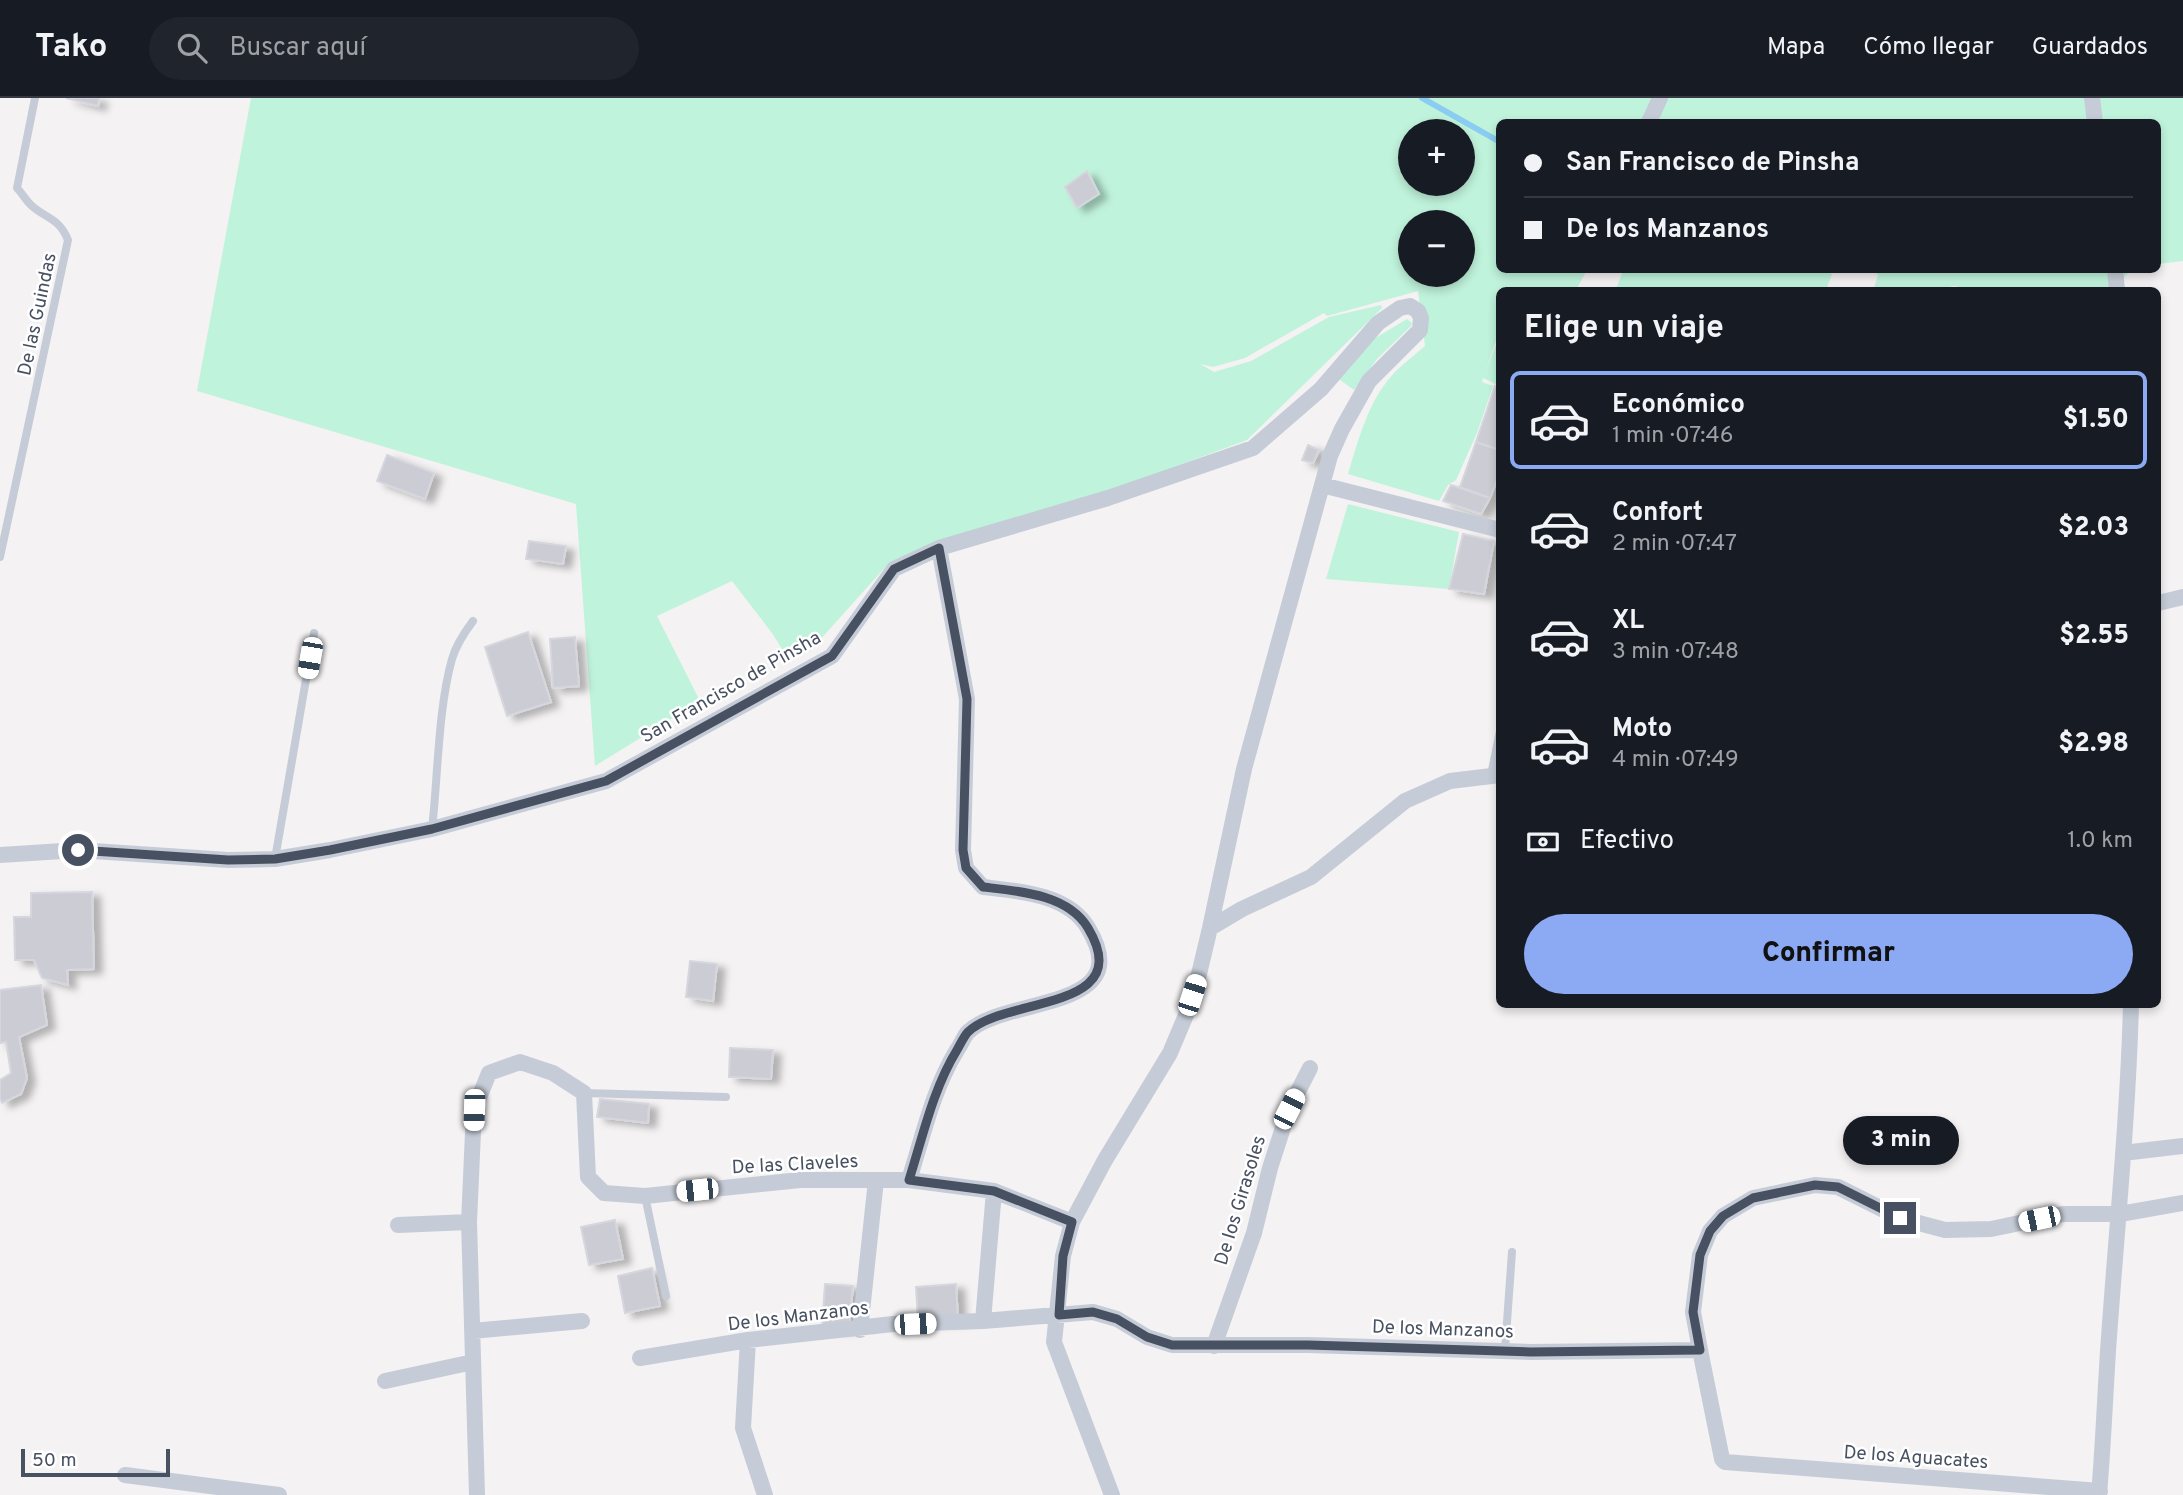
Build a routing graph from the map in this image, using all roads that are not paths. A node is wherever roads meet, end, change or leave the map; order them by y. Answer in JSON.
{"nodes":[{"id":1,"x":35,"y":98,"type":"edge"},
{"id":2,"x":1660,"y":98,"type":"edge"},
{"id":3,"x":2092,"y":98,"type":"edge"},
{"id":4,"x":1650,"y":119,"type":"edge"},
{"id":5,"x":2095,"y":119,"type":"edge"},
{"id":6,"x":1322,"y":485,"type":"junction"},
{"id":7,"x":1496,"y":529,"type":"edge"},
{"id":8,"x":939,"y":548,"type":"junction"},
{"id":9,"x":0,"y":557,"type":"edge"},
{"id":10,"x":2183,"y":597,"type":"edge"},
{"id":11,"x":2161,"y":602,"type":"edge"},
{"id":12,"x":473,"y":621,"type":"dead end"},
{"id":13,"x":314,"y":633,"type":"dead end"},
{"id":14,"x":1496,"y":775,"type":"edge"},
{"id":15,"x":432,"y":829,"type":"junction"},
{"id":16,"x":0,"y":855,"type":"edge"},
{"id":17,"x":275,"y":859,"type":"junction"},
{"id":18,"x":1210,"y":928,"type":"junction"},
{"id":19,"x":2131,"y":1008,"type":"edge"},
{"id":20,"x":1310,"y":1068,"type":"dead end"},
{"id":21,"x":584,"y":1093,"type":"junction"},
{"id":22,"x":726,"y":1097,"type":"dead end"},
{"id":23,"x":2183,"y":1146,"type":"edge"},
{"id":24,"x":2123,"y":1153,"type":"junction"},
{"id":25,"x":876,"y":1180,"type":"junction"},
{"id":26,"x":909,"y":1180,"type":"junction"},
{"id":27,"x":994,"y":1191,"type":"junction"},
{"id":28,"x":645,"y":1196,"type":"junction"},
{"id":29,"x":2183,"y":1203,"type":"edge"},
{"id":30,"x":2120,"y":1214,"type":"junction"},
{"id":31,"x":469,"y":1222,"type":"junction"},
{"id":32,"x":1072,"y":1222,"type":"junction"},
{"id":33,"x":398,"y":1224,"type":"dead end"},
{"id":34,"x":1512,"y":1252,"type":"dead end"},
{"id":35,"x":666,"y":1296,"type":"dead end"},
{"id":36,"x":1059,"y":1315,"type":"junction"},
{"id":37,"x":582,"y":1321,"type":"dead end"},
{"id":38,"x":983,"y":1321,"type":"junction"},
{"id":39,"x":860,"y":1330,"type":"junction"},
{"id":40,"x":472,"y":1331,"type":"junction"},
{"id":41,"x":748,"y":1340,"type":"junction"},
{"id":42,"x":1214,"y":1346,"type":"junction"},
{"id":43,"x":1505,"y":1350,"type":"junction"},
{"id":44,"x":1700,"y":1350,"type":"junction"},
{"id":45,"x":639,"y":1358,"type":"dead end"},
{"id":46,"x":473,"y":1362,"type":"junction"},
{"id":47,"x":385,"y":1381,"type":"dead end"},
{"id":48,"x":125,"y":1475,"type":"dead end"},
{"id":49,"x":2100,"y":1493,"type":"edge"},
{"id":50,"x":279,"y":1495,"type":"edge"},
{"id":51,"x":477,"y":1495,"type":"edge"},
{"id":52,"x":765,"y":1495,"type":"edge"},
{"id":53,"x":1112,"y":1495,"type":"edge"}],
"edges":[{"from":1,"to":9,"type":"lane","name":"De las Guindas"},
{"from":2,"to":4,"type":"street"},
{"from":3,"to":5,"type":"street"},
{"from":6,"to":7,"type":"street"},
{"from":6,"to":8,"type":"street","name":"San Francisco de Pinsha"},
{"from":6,"to":18,"type":"street"},
{"from":8,"to":15,"type":"street","name":"San Francisco de Pinsha"},
{"from":8,"to":26,"type":"street"},
{"from":10,"to":11,"type":"street"},
{"from":12,"to":15,"type":"lane"},
{"from":13,"to":17,"type":"lane"},
{"from":14,"to":18,"type":"street"},
{"from":15,"to":17,"type":"street","name":"San Francisco de Pinsha"},
{"from":16,"to":17,"type":"street","name":"San Francisco de Pinsha"},
{"from":18,"to":32,"type":"street"},
{"from":19,"to":24,"type":"street"},
{"from":20,"to":42,"type":"street","name":"De los Girasoles"},
{"from":21,"to":22,"type":"lane"},
{"from":21,"to":28,"type":"street","name":"De las Claveles"},
{"from":21,"to":31,"type":"street"},
{"from":23,"to":24,"type":"street"},
{"from":24,"to":30,"type":"street"},
{"from":25,"to":26,"type":"street","name":"De las Claveles"},
{"from":25,"to":28,"type":"street","name":"De las Claveles"},
{"from":25,"to":39,"type":"street"},
{"from":26,"to":27,"type":"street","name":"De las Claveles"},
{"from":27,"to":32,"type":"street","name":"De las Claveles"},
{"from":27,"to":38,"type":"street"},
{"from":28,"to":35,"type":"lane"},
{"from":29,"to":30,"type":"street"},
{"from":30,"to":44,"type":"street"},
{"from":30,"to":49,"type":"street"},
{"from":31,"to":33,"type":"street"},
{"from":31,"to":40,"type":"street"},
{"from":32,"to":36,"type":"street"},
{"from":34,"to":43,"type":"lane"},
{"from":36,"to":38,"type":"street","name":"De los Manzanos"},
{"from":36,"to":42,"type":"street","name":"De los Manzanos"},
{"from":36,"to":53,"type":"street"},
{"from":37,"to":40,"type":"street"},
{"from":38,"to":39,"type":"street","name":"De los Manzanos"},
{"from":39,"to":41,"type":"street","name":"De los Manzanos"},
{"from":40,"to":46,"type":"street"},
{"from":41,"to":45,"type":"street","name":"De los Manzanos"},
{"from":41,"to":52,"type":"street"},
{"from":42,"to":43,"type":"street","name":"De los Manzanos"},
{"from":43,"to":44,"type":"street","name":"De los Manzanos"},
{"from":44,"to":49,"type":"street","name":"De los Aguacates"},
{"from":46,"to":47,"type":"street"},
{"from":46,"to":51,"type":"street"},
{"from":48,"to":50,"type":"street"}]}
